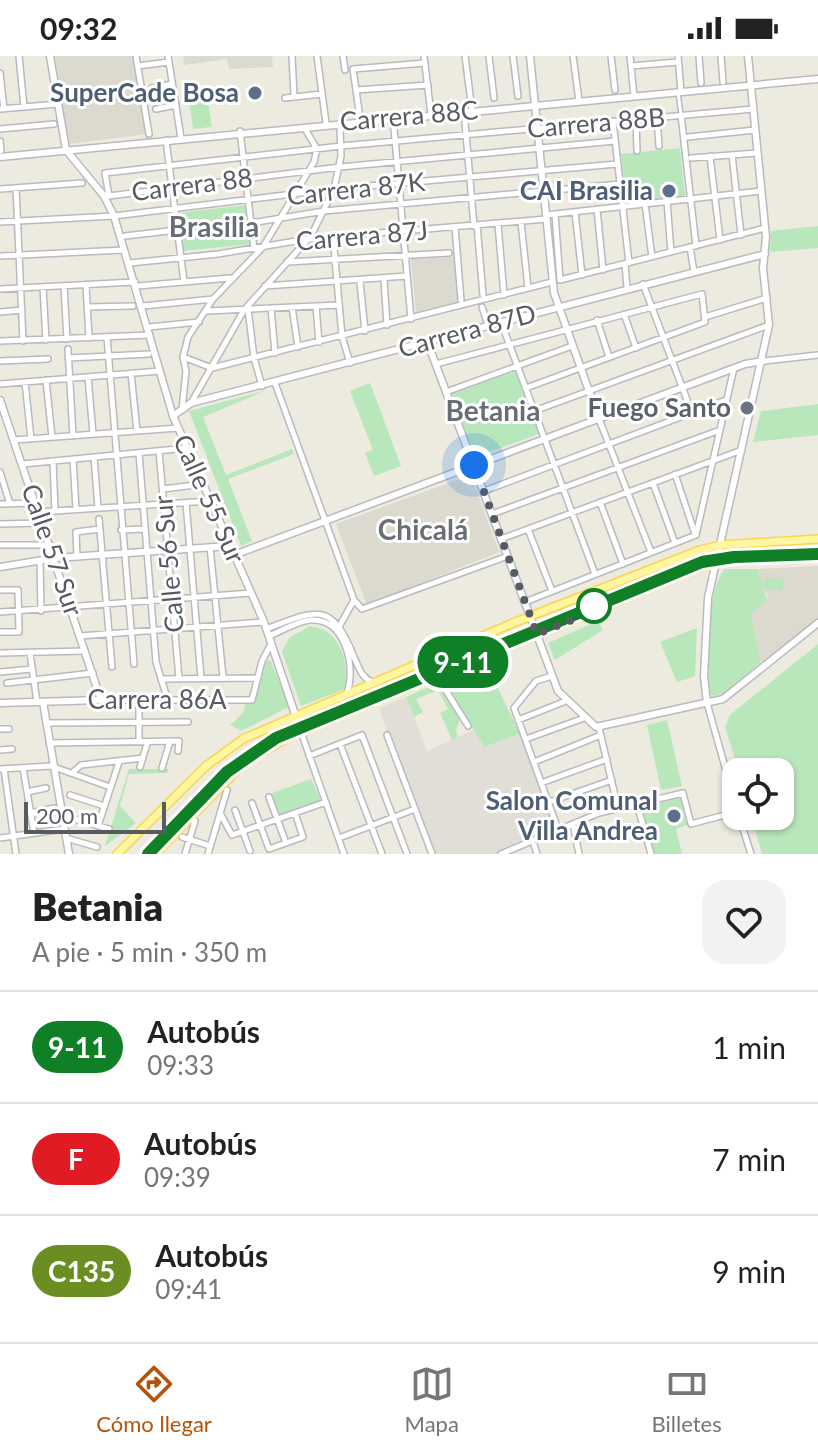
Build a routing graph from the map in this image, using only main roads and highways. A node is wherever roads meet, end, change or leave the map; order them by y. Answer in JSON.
{"nodes":[{"id":1,"x":818,"y":539,"type":"edge"},
{"id":2,"x":818,"y":557,"type":"edge"},
{"id":3,"x":117,"y":854,"type":"edge"},
{"id":4,"x":155,"y":854,"type":"edge"}],
"edges":[{"from":1,"to":3,"type":"main road"},
{"from":2,"to":4,"type":"main road"}]}
